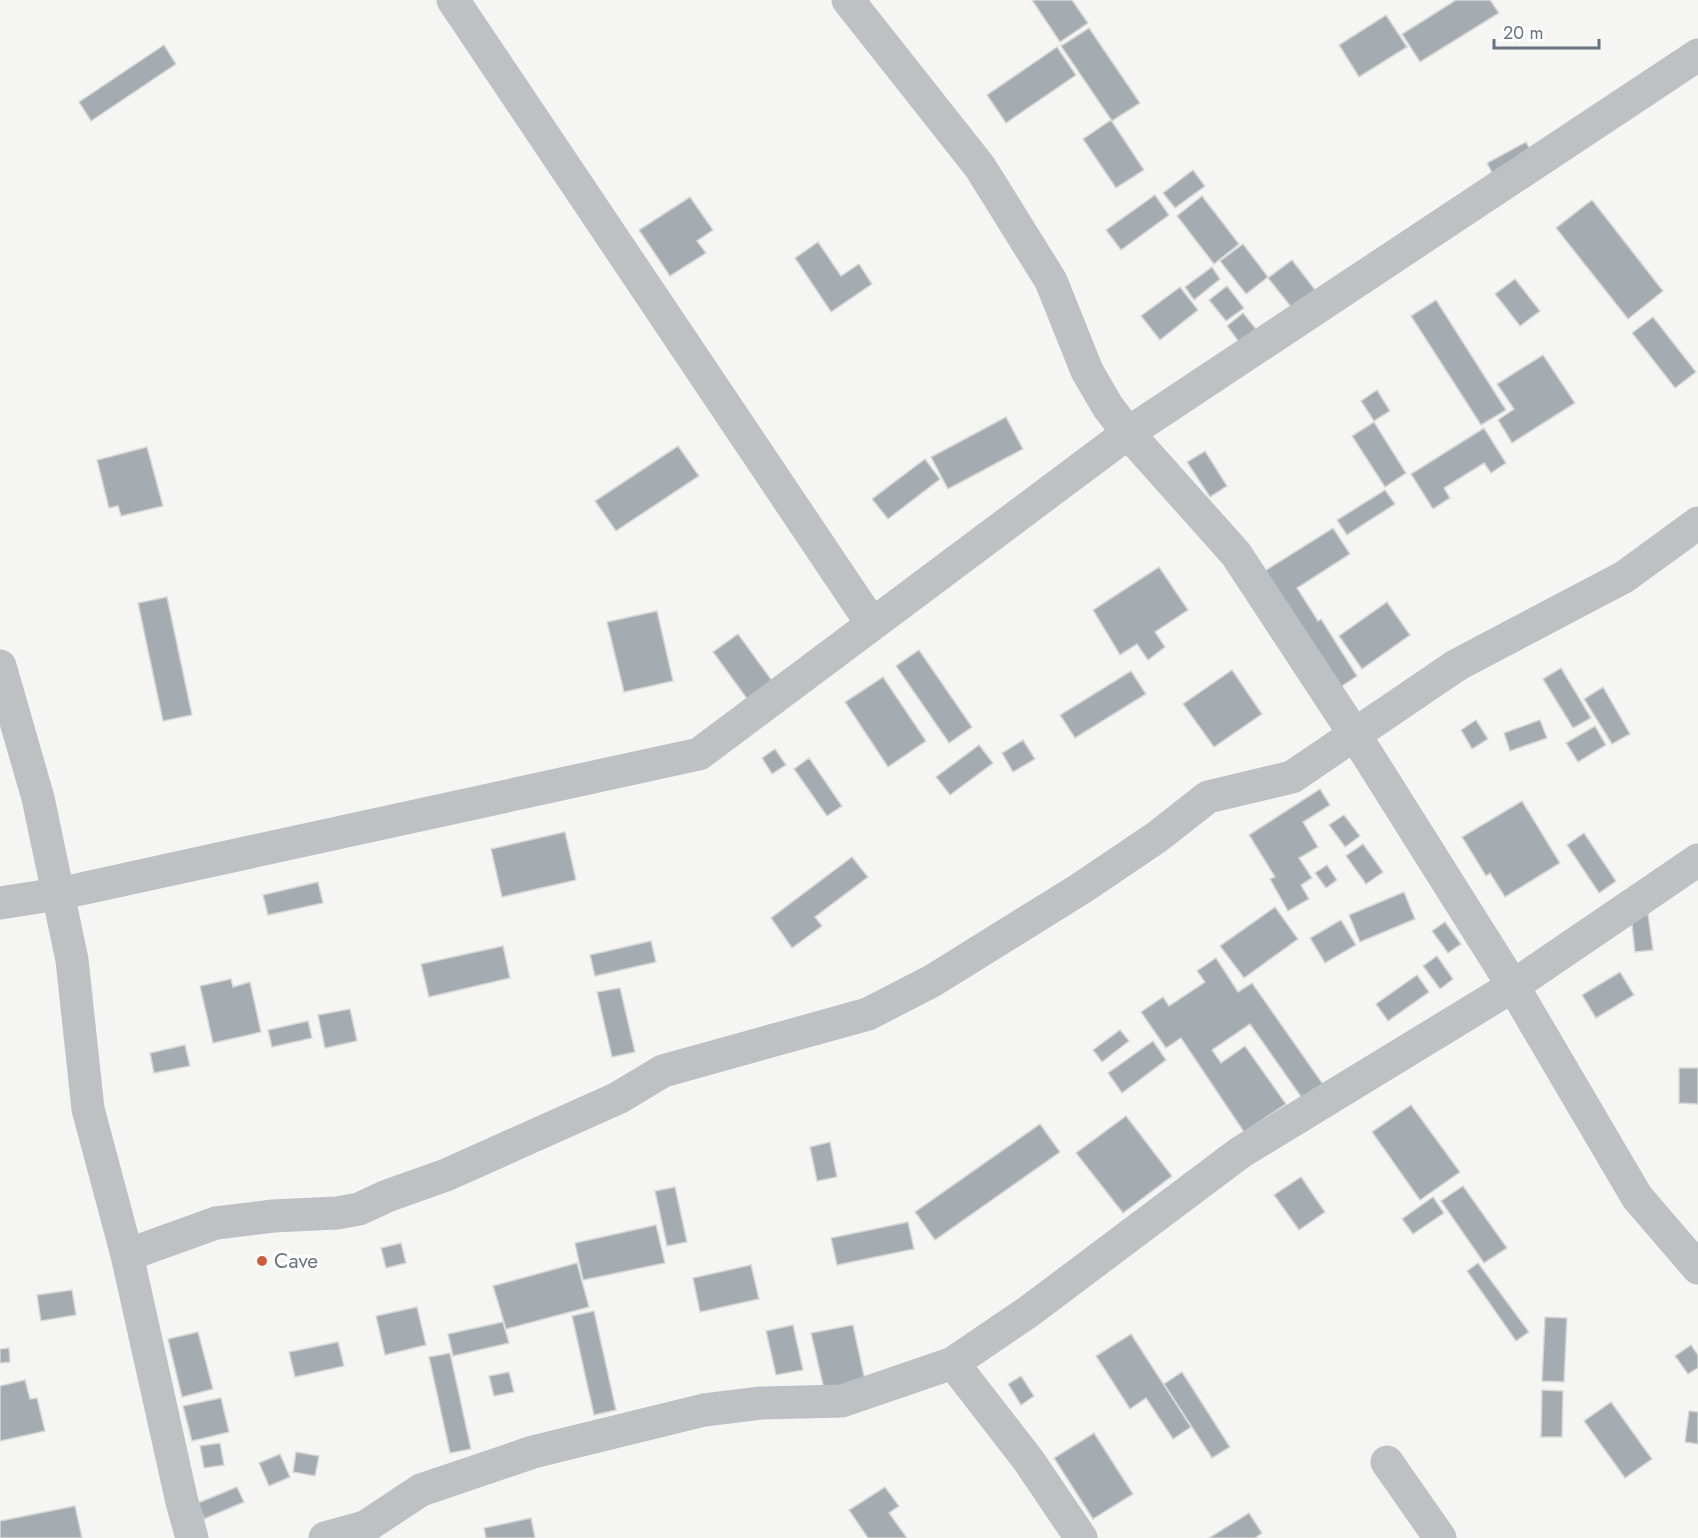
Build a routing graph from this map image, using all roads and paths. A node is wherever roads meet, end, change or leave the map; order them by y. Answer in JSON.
{"nodes":[{"id":1,"x":453,"y":0,"type":"edge"},
{"id":2,"x":848,"y":0,"type":"edge"},
{"id":3,"x":1698,"y":55,"type":"edge"},
{"id":4,"x":1128,"y":433,"type":"junction"},
{"id":5,"x":1698,"y":523,"type":"edge"},
{"id":6,"x":872,"y":624,"type":"junction"},
{"id":7,"x":0,"y":666,"type":"edge"},
{"id":8,"x":1355,"y":735,"type":"junction"},
{"id":9,"x":1698,"y":860,"type":"edge"},
{"id":10,"x":58,"y":894,"type":"junction"},
{"id":11,"x":0,"y":903,"type":"edge"},
{"id":12,"x":1513,"y":986,"type":"junction"},
{"id":13,"x":128,"y":1255,"type":"junction"},
{"id":14,"x":1698,"y":1269,"type":"edge"},
{"id":15,"x":953,"y":1363,"type":"junction"},
{"id":16,"x":1387,"y":1462,"type":"dead end"},
{"id":17,"x":192,"y":1538,"type":"edge"},
{"id":18,"x":325,"y":1538,"type":"edge"},
{"id":19,"x":1081,"y":1538,"type":"edge"},
{"id":20,"x":1440,"y":1538,"type":"edge"}],
"edges":[{"from":1,"to":6,"type":"street"},
{"from":2,"to":4,"type":"street"},
{"from":3,"to":4,"type":"street"},
{"from":4,"to":6,"type":"street"},
{"from":4,"to":8,"type":"street"},
{"from":5,"to":8,"type":"street"},
{"from":6,"to":10,"type":"street"},
{"from":7,"to":10,"type":"street"},
{"from":8,"to":12,"type":"street"},
{"from":8,"to":13,"type":"street"},
{"from":9,"to":12,"type":"street"},
{"from":10,"to":11,"type":"street"},
{"from":10,"to":13,"type":"street"},
{"from":12,"to":14,"type":"street"},
{"from":12,"to":15,"type":"street"},
{"from":13,"to":17,"type":"street"},
{"from":15,"to":18,"type":"street"},
{"from":15,"to":19,"type":"street"},
{"from":16,"to":20,"type":"street"}]}
